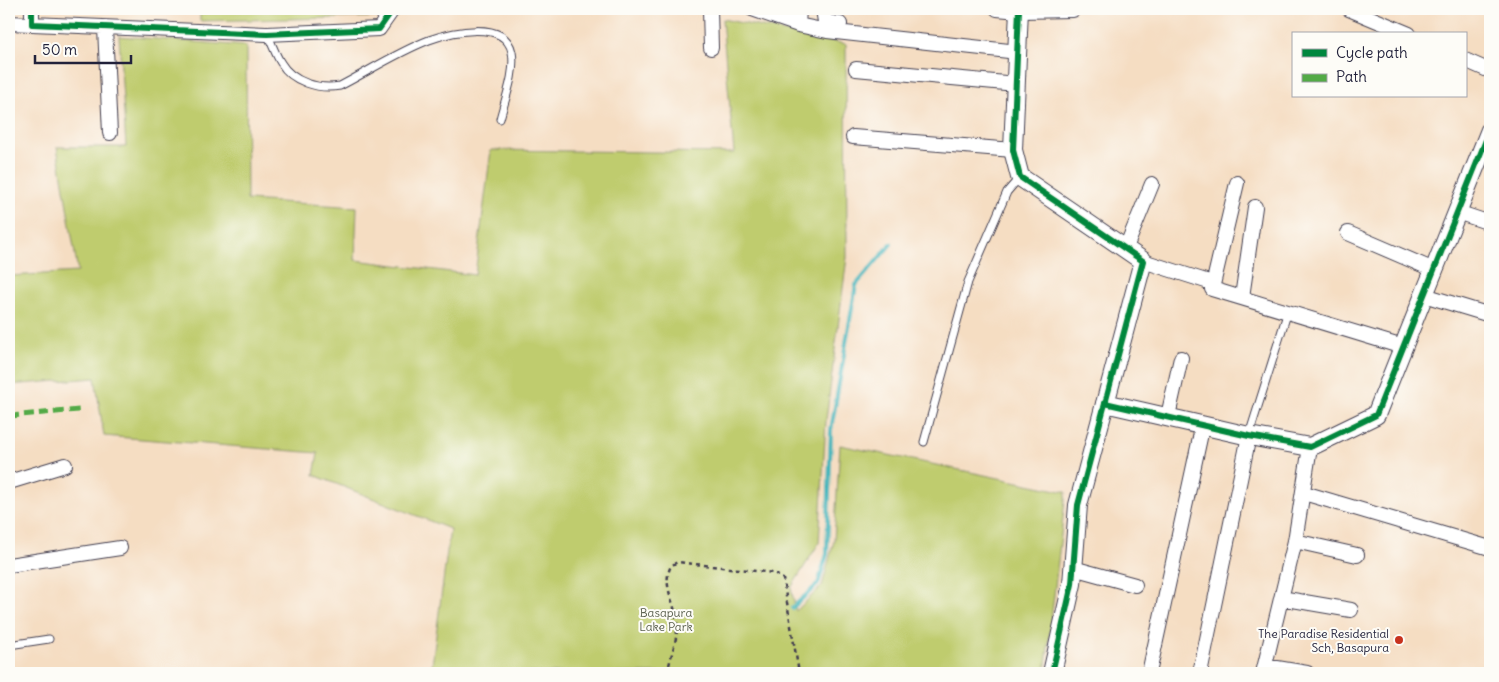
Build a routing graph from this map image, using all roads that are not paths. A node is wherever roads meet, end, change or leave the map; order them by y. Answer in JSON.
{"nodes":[{"id":1,"x":32,"y":9,"type":"edge"},
{"id":2,"x":393,"y":9,"type":"edge"},
{"id":3,"x":710,"y":9,"type":"edge"},
{"id":4,"x":752,"y":9,"type":"edge"},
{"id":5,"x":799,"y":9,"type":"edge"},
{"id":6,"x":823,"y":9,"type":"edge"},
{"id":7,"x":997,"y":9,"type":"edge"},
{"id":8,"x":1349,"y":9,"type":"edge"},
{"id":9,"x":1019,"y":10,"type":"edge"},
{"id":10,"x":1073,"y":10,"type":"edge"},
{"id":11,"x":9,"y":22,"type":"edge"},
{"id":12,"x":32,"y":24,"type":"junction"},
{"id":13,"x":798,"y":25,"type":"junction"},
{"id":14,"x":105,"y":28,"type":"junction"},
{"id":15,"x":1404,"y":32,"type":"edge"},
{"id":16,"x":267,"y":34,"type":"junction"},
{"id":17,"x":711,"y":48,"type":"dead end"},
{"id":18,"x":1018,"y":48,"type":"junction"},
{"id":19,"x":1466,"y":60,"type":"edge"},
{"id":20,"x":856,"y":69,"type":"dead end"},
{"id":21,"x":1490,"y":71,"type":"edge"},
{"id":22,"x":1016,"y":84,"type":"junction"},
{"id":23,"x":500,"y":119,"type":"dead end"},
{"id":24,"x":1490,"y":130,"type":"edge"},
{"id":25,"x":110,"y":133,"type":"dead end"},
{"id":26,"x":853,"y":137,"type":"dead end"},
{"id":27,"x":1014,"y":150,"type":"junction"},
{"id":28,"x":1020,"y":176,"type":"junction"},
{"id":29,"x":1238,"y":183,"type":"dead end"},
{"id":30,"x":1152,"y":184,"type":"dead end"},
{"id":31,"x":1255,"y":207,"type":"dead end"},
{"id":32,"x":1457,"y":212,"type":"junction"},
{"id":33,"x":1490,"y":223,"type":"edge"},
{"id":34,"x":1348,"y":234,"type":"dead end"},
{"id":35,"x":1125,"y":250,"type":"junction"},
{"id":36,"x":1143,"y":261,"type":"junction"},
{"id":37,"x":1434,"y":270,"type":"junction"},
{"id":38,"x":1212,"y":283,"type":"junction"},
{"id":39,"x":1424,"y":295,"type":"junction"},
{"id":40,"x":1242,"y":297,"type":"junction"},
{"id":41,"x":1288,"y":311,"type":"junction"},
{"id":42,"x":1490,"y":314,"type":"edge"},
{"id":43,"x":1403,"y":347,"type":"junction"},
{"id":44,"x":1181,"y":358,"type":"dead end"},
{"id":45,"x":1105,"y":402,"type":"junction"},
{"id":46,"x":1168,"y":416,"type":"junction"},
{"id":47,"x":1204,"y":424,"type":"junction"},
{"id":48,"x":1249,"y":436,"type":"junction"},
{"id":49,"x":924,"y":442,"type":"dead end"},
{"id":50,"x":1310,"y":447,"type":"junction"},
{"id":51,"x":65,"y":465,"type":"dead end"},
{"id":52,"x":9,"y":482,"type":"edge"},
{"id":53,"x":1304,"y":492,"type":"junction"},
{"id":54,"x":1295,"y":541,"type":"junction"},
{"id":55,"x":120,"y":548,"type":"dead end"},
{"id":56,"x":1490,"y":548,"type":"edge"},
{"id":57,"x":1357,"y":555,"type":"dead end"},
{"id":58,"x":9,"y":565,"type":"edge"},
{"id":59,"x":1073,"y":568,"type":"junction"},
{"id":60,"x":1135,"y":585,"type":"dead end"},
{"id":61,"x":1281,"y":598,"type":"junction"},
{"id":62,"x":1350,"y":610,"type":"dead end"},
{"id":63,"x":49,"y":640,"type":"dead end"},
{"id":64,"x":9,"y":645,"type":"edge"},
{"id":65,"x":1264,"y":670,"type":"edge"},
{"id":66,"x":1052,"y":673,"type":"edge"},
{"id":67,"x":1149,"y":673,"type":"edge"},
{"id":68,"x":1200,"y":673,"type":"edge"},
{"id":69,"x":1307,"y":673,"type":"edge"}],
"edges":[{"from":1,"to":12,"type":"street"},
{"from":2,"to":16,"type":"street"},
{"from":3,"to":17,"type":"street"},
{"from":4,"to":13,"type":"street"},
{"from":5,"to":13,"type":"street"},
{"from":6,"to":18,"type":"street"},
{"from":7,"to":9,"type":"street"},
{"from":8,"to":15,"type":"street"},
{"from":9,"to":10,"type":"street"},
{"from":9,"to":18,"type":"street"},
{"from":11,"to":12,"type":"street"},
{"from":12,"to":14,"type":"street"},
{"from":13,"to":18,"type":"street"},
{"from":14,"to":16,"type":"street"},
{"from":14,"to":25,"type":"street"},
{"from":16,"to":23,"type":"lane"},
{"from":18,"to":22,"type":"street"},
{"from":19,"to":21,"type":"street"},
{"from":20,"to":22,"type":"street"},
{"from":22,"to":27,"type":"street"},
{"from":24,"to":32,"type":"street"},
{"from":26,"to":27,"type":"street"},
{"from":27,"to":28,"type":"street"},
{"from":28,"to":35,"type":"street"},
{"from":28,"to":49,"type":"lane"},
{"from":29,"to":38,"type":"street"},
{"from":30,"to":35,"type":"street"},
{"from":31,"to":40,"type":"street"},
{"from":32,"to":33,"type":"street"},
{"from":32,"to":37,"type":"street"},
{"from":34,"to":37,"type":"street"},
{"from":35,"to":36,"type":"street"},
{"from":36,"to":38,"type":"street"},
{"from":36,"to":45,"type":"street"},
{"from":37,"to":39,"type":"street"},
{"from":38,"to":40,"type":"street"},
{"from":39,"to":42,"type":"street"},
{"from":39,"to":43,"type":"street"},
{"from":40,"to":41,"type":"street"},
{"from":41,"to":43,"type":"street"},
{"from":41,"to":48,"type":"lane"},
{"from":43,"to":50,"type":"street"},
{"from":44,"to":46,"type":"street"},
{"from":45,"to":46,"type":"street"},
{"from":45,"to":59,"type":"street"},
{"from":46,"to":47,"type":"street"},
{"from":47,"to":48,"type":"street"},
{"from":47,"to":67,"type":"street"},
{"from":48,"to":50,"type":"street"},
{"from":48,"to":68,"type":"street"},
{"from":50,"to":53,"type":"street"},
{"from":51,"to":52,"type":"street"},
{"from":53,"to":54,"type":"street"},
{"from":53,"to":56,"type":"street"},
{"from":54,"to":57,"type":"street"},
{"from":54,"to":61,"type":"street"},
{"from":55,"to":58,"type":"street"},
{"from":59,"to":60,"type":"street"},
{"from":59,"to":66,"type":"street"},
{"from":61,"to":62,"type":"street"},
{"from":61,"to":65,"type":"street"},
{"from":63,"to":64,"type":"lane"},
{"from":65,"to":69,"type":"street"}]}
